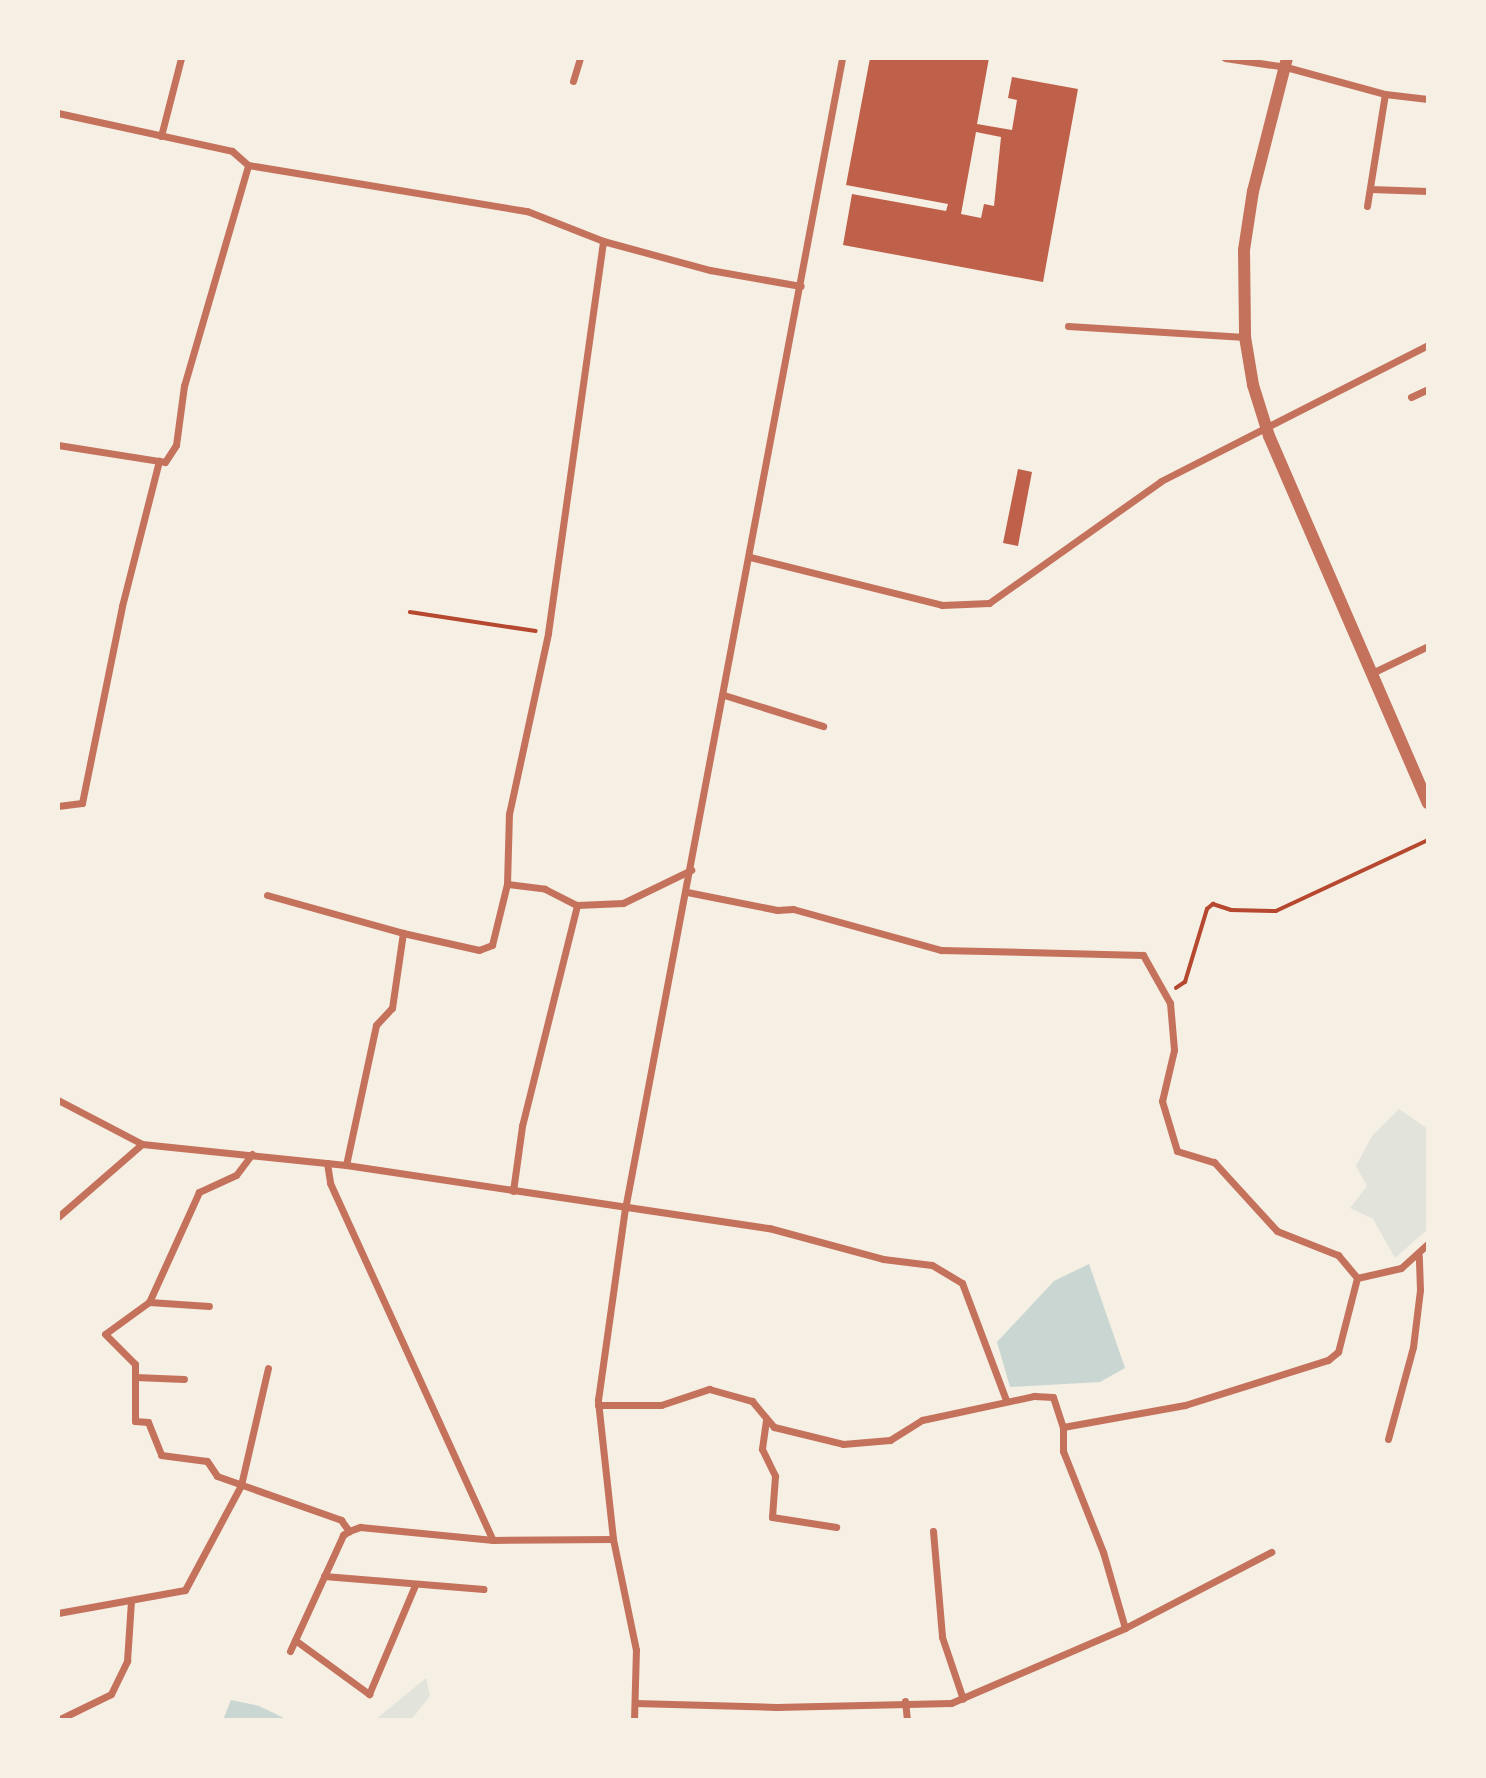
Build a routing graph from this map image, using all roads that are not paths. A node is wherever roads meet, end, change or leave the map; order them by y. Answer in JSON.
{"nodes":[{"id":1,"x":181,"y":58,"type":"edge"},
{"id":2,"x":580,"y":58,"type":"edge"},
{"id":3,"x":842,"y":58,"type":"edge"},
{"id":4,"x":1225,"y":58,"type":"edge"},
{"id":5,"x":1287,"y":62,"type":"edge"},
{"id":6,"x":573,"y":81,"type":"dead end"},
{"id":7,"x":1385,"y":94,"type":"junction"},
{"id":8,"x":1428,"y":99,"type":"edge"},
{"id":9,"x":58,"y":113,"type":"edge"},
{"id":10,"x":161,"y":135,"type":"junction"},
{"id":11,"x":248,"y":165,"type":"junction"},
{"id":12,"x":1370,"y":189,"type":"junction"},
{"id":13,"x":1428,"y":191,"type":"edge"},
{"id":14,"x":1367,"y":206,"type":"dead end"},
{"id":15,"x":603,"y":241,"type":"junction"},
{"id":16,"x":801,"y":286,"type":"junction"},
{"id":17,"x":1068,"y":326,"type":"dead end"},
{"id":18,"x":1245,"y":337,"type":"junction"},
{"id":19,"x":1428,"y":345,"type":"edge"},
{"id":20,"x":1428,"y":389,"type":"edge"},
{"id":21,"x":1411,"y":397,"type":"dead end"},
{"id":22,"x":1266,"y":428,"type":"junction"},
{"id":23,"x":58,"y":445,"type":"edge"},
{"id":24,"x":159,"y":461,"type":"junction"},
{"id":25,"x":750,"y":557,"type":"junction"},
{"id":26,"x":1428,"y":646,"type":"edge"},
{"id":27,"x":1372,"y":673,"type":"junction"},
{"id":28,"x":724,"y":695,"type":"junction"},
{"id":29,"x":823,"y":726,"type":"dead end"},
{"id":30,"x":1428,"y":803,"type":"edge"},
{"id":31,"x":58,"y":806,"type":"edge"},
{"id":32,"x":691,"y":870,"type":"junction"},
{"id":33,"x":507,"y":884,"type":"junction"},
{"id":34,"x":687,"y":892,"type":"junction"},
{"id":35,"x":267,"y":895,"type":"dead end"},
{"id":36,"x":577,"y":905,"type":"junction"},
{"id":37,"x":404,"y":933,"type":"junction"},
{"id":38,"x":58,"y":1100,"type":"edge"},
{"id":39,"x":142,"y":1144,"type":"junction"},
{"id":40,"x":252,"y":1154,"type":"junction"},
{"id":41,"x":327,"y":1163,"type":"junction"},
{"id":42,"x":346,"y":1166,"type":"junction"},
{"id":43,"x":513,"y":1191,"type":"junction"},
{"id":44,"x":625,"y":1209,"type":"junction"},
{"id":45,"x":58,"y":1217,"type":"edge"},
{"id":46,"x":1428,"y":1244,"type":"edge"},
{"id":47,"x":1419,"y":1256,"type":"junction"},
{"id":48,"x":1357,"y":1278,"type":"junction"},
{"id":49,"x":149,"y":1302,"type":"junction"},
{"id":50,"x":209,"y":1306,"type":"dead end"},
{"id":51,"x":268,"y":1368,"type":"dead end"},
{"id":52,"x":135,"y":1377,"type":"junction"},
{"id":53,"x":184,"y":1378,"type":"dead end"},
{"id":54,"x":1006,"y":1400,"type":"junction"},
{"id":55,"x":598,"y":1405,"type":"junction"},
{"id":56,"x":766,"y":1420,"type":"junction"},
{"id":57,"x":1063,"y":1427,"type":"junction"},
{"id":58,"x":1388,"y":1439,"type":"dead end"},
{"id":59,"x":241,"y":1485,"type":"junction"},
{"id":60,"x":836,"y":1527,"type":"dead end"},
{"id":61,"x":349,"y":1531,"type":"junction"},
{"id":62,"x":933,"y":1531,"type":"dead end"},
{"id":63,"x":614,"y":1539,"type":"junction"},
{"id":64,"x":493,"y":1540,"type":"junction"},
{"id":65,"x":1271,"y":1552,"type":"dead end"},
{"id":66,"x":324,"y":1576,"type":"junction"},
{"id":67,"x":415,"y":1585,"type":"junction"},
{"id":68,"x":483,"y":1589,"type":"dead end"},
{"id":69,"x":131,"y":1600,"type":"junction"},
{"id":70,"x":58,"y":1612,"type":"edge"},
{"id":71,"x":1125,"y":1628,"type":"junction"},
{"id":72,"x":295,"y":1640,"type":"junction"},
{"id":73,"x":290,"y":1651,"type":"dead end"},
{"id":74,"x":963,"y":1699,"type":"junction"},
{"id":75,"x":905,"y":1701,"type":"junction"},
{"id":76,"x":635,"y":1703,"type":"junction"},
{"id":77,"x":58,"y":1720,"type":"edge"},
{"id":78,"x":634,"y":1720,"type":"edge"},
{"id":79,"x":907,"y":1720,"type":"edge"}],
"edges":[{"from":1,"to":10,"type":"street"},
{"from":2,"to":6,"type":"street"},
{"from":3,"to":16,"type":"street"},
{"from":4,"to":5,"type":"street"},
{"from":5,"to":7,"type":"street"},
{"from":5,"to":18,"type":"street"},
{"from":7,"to":8,"type":"street"},
{"from":7,"to":12,"type":"street"},
{"from":9,"to":10,"type":"street"},
{"from":10,"to":11,"type":"street"},
{"from":11,"to":15,"type":"street"},
{"from":11,"to":24,"type":"street"},
{"from":12,"to":13,"type":"street"},
{"from":12,"to":14,"type":"street"},
{"from":15,"to":16,"type":"street"},
{"from":15,"to":33,"type":"street"},
{"from":16,"to":25,"type":"street"},
{"from":17,"to":18,"type":"street"},
{"from":18,"to":22,"type":"street"},
{"from":19,"to":22,"type":"street"},
{"from":20,"to":21,"type":"street"},
{"from":22,"to":25,"type":"street"},
{"from":22,"to":27,"type":"street"},
{"from":23,"to":24,"type":"street"},
{"from":24,"to":31,"type":"street"},
{"from":25,"to":28,"type":"street"},
{"from":26,"to":27,"type":"street"},
{"from":27,"to":30,"type":"street"},
{"from":28,"to":29,"type":"street"},
{"from":28,"to":32,"type":"street"},
{"from":32,"to":34,"type":"street"},
{"from":32,"to":36,"type":"street"},
{"from":33,"to":36,"type":"street"},
{"from":33,"to":37,"type":"street"},
{"from":34,"to":44,"type":"street"},
{"from":34,"to":48,"type":"street"},
{"from":35,"to":37,"type":"street"},
{"from":36,"to":43,"type":"street"},
{"from":37,"to":42,"type":"street"},
{"from":38,"to":39,"type":"street"},
{"from":39,"to":40,"type":"street"},
{"from":39,"to":45,"type":"street"},
{"from":40,"to":41,"type":"street"},
{"from":40,"to":49,"type":"street"},
{"from":41,"to":42,"type":"street"},
{"from":41,"to":64,"type":"street"},
{"from":42,"to":43,"type":"street"},
{"from":43,"to":44,"type":"street"},
{"from":44,"to":54,"type":"street"},
{"from":44,"to":55,"type":"street"},
{"from":46,"to":47,"type":"street"},
{"from":47,"to":48,"type":"street"},
{"from":47,"to":58,"type":"street"},
{"from":48,"to":57,"type":"street"},
{"from":49,"to":50,"type":"street"},
{"from":49,"to":52,"type":"street"},
{"from":51,"to":59,"type":"street"},
{"from":52,"to":53,"type":"street"},
{"from":52,"to":59,"type":"street"},
{"from":54,"to":56,"type":"street"},
{"from":54,"to":57,"type":"street"},
{"from":55,"to":56,"type":"street"},
{"from":55,"to":63,"type":"street"},
{"from":56,"to":60,"type":"street"},
{"from":57,"to":71,"type":"street"},
{"from":59,"to":61,"type":"street"},
{"from":59,"to":69,"type":"street"},
{"from":61,"to":64,"type":"street"},
{"from":61,"to":66,"type":"street"},
{"from":62,"to":74,"type":"street"},
{"from":63,"to":64,"type":"street"},
{"from":63,"to":76,"type":"street"},
{"from":65,"to":71,"type":"street"},
{"from":66,"to":67,"type":"street"},
{"from":66,"to":72,"type":"street"},
{"from":67,"to":68,"type":"street"},
{"from":67,"to":72,"type":"street"},
{"from":69,"to":70,"type":"street"},
{"from":69,"to":77,"type":"street"},
{"from":71,"to":74,"type":"street"},
{"from":72,"to":73,"type":"street"},
{"from":74,"to":75,"type":"street"},
{"from":75,"to":76,"type":"street"},
{"from":75,"to":79,"type":"street"},
{"from":76,"to":78,"type":"street"}]}
